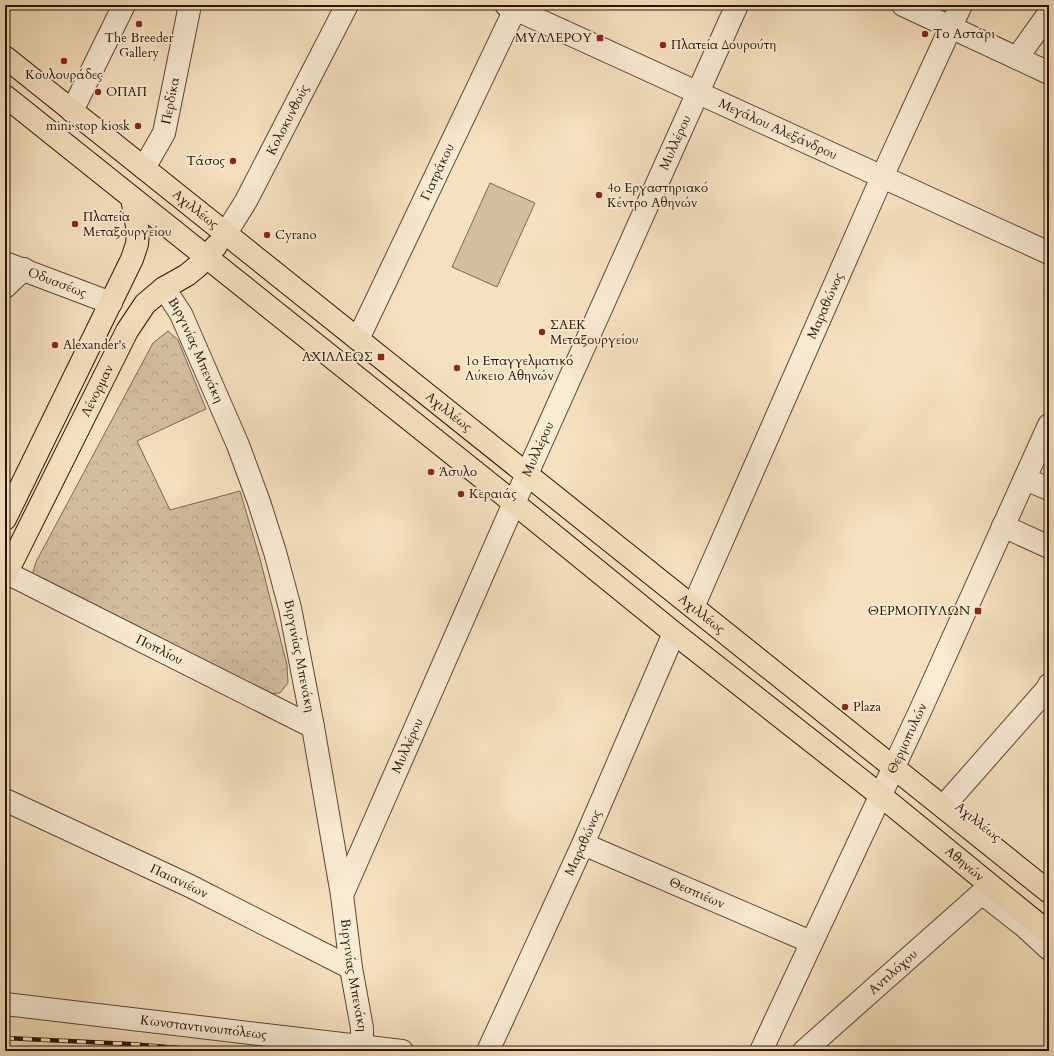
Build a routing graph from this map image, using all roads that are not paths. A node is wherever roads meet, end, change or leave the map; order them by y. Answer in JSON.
{"nodes":[{"id":1,"x":124,"y":5,"type":"edge"},
{"id":2,"x":190,"y":5,"type":"edge"},
{"id":3,"x":347,"y":5,"type":"edge"},
{"id":4,"x":736,"y":5,"type":"edge"},
{"id":5,"x":903,"y":5,"type":"edge"},
{"id":6,"x":961,"y":5,"type":"edge"},
{"id":7,"x":513,"y":6,"type":"edge"},
{"id":8,"x":1049,"y":13,"type":"edge"},
{"id":9,"x":950,"y":27,"type":"junction"},
{"id":10,"x":5,"y":57,"type":"edge"},
{"id":11,"x":1017,"y":58,"type":"junction"},
{"id":12,"x":1049,"y":73,"type":"edge"},
{"id":13,"x":697,"y":92,"type":"junction"},
{"id":14,"x":5,"y":96,"type":"edge"},
{"id":15,"x":72,"y":111,"type":"junction"},
{"id":16,"x":144,"y":168,"type":"junction"},
{"id":17,"x":882,"y":176,"type":"junction"},
{"id":18,"x":132,"y":198,"type":"junction"},
{"id":19,"x":226,"y":233,"type":"junction"},
{"id":20,"x":1049,"y":254,"type":"edge"},
{"id":21,"x":207,"y":258,"type":"junction"},
{"id":22,"x":14,"y":266,"type":"edge"},
{"id":23,"x":5,"y":286,"type":"edge"},
{"id":24,"x":164,"y":288,"type":"junction"},
{"id":25,"x":111,"y":303,"type":"junction"},
{"id":26,"x":358,"y":339,"type":"junction"},
{"id":27,"x":1049,"y":425,"type":"edge"},
{"id":28,"x":527,"y":474,"type":"junction"},
{"id":29,"x":1025,"y":479,"type":"junction"},
{"id":30,"x":1049,"y":489,"type":"edge"},
{"id":31,"x":514,"y":502,"type":"junction"},
{"id":32,"x":5,"y":519,"type":"edge"},
{"id":33,"x":1003,"y":526,"type":"junction"},
{"id":34,"x":1049,"y":546,"type":"edge"},
{"id":35,"x":6,"y":576,"type":"edge"},
{"id":36,"x":693,"y":607,"type":"junction"},
{"id":37,"x":674,"y":633,"type":"junction"},
{"id":38,"x":1049,"y":685,"type":"edge"},
{"id":39,"x":313,"y":727,"type":"junction"},
{"id":40,"x":901,"y":773,"type":"junction"},
{"id":41,"x":882,"y":797,"type":"junction"},
{"id":42,"x":950,"y":799,"type":"junction"},
{"id":43,"x":5,"y":800,"type":"edge"},
{"id":44,"x":583,"y":844,"type":"junction"},
{"id":45,"x":1049,"y":878,"type":"edge"},
{"id":46,"x":1049,"y":892,"type":"edge"},
{"id":47,"x":342,"y":895,"type":"junction"},
{"id":48,"x":1049,"y":933,"type":"edge"},
{"id":49,"x":811,"y":942,"type":"junction"},
{"id":50,"x":1049,"y":949,"type":"edge"},
{"id":51,"x":351,"y":968,"type":"junction"},
{"id":52,"x":5,"y":1004,"type":"edge"},
{"id":53,"x":362,"y":1046,"type":"junction"},
{"id":54,"x":402,"y":1051,"type":"edge"},
{"id":55,"x":488,"y":1051,"type":"edge"},
{"id":56,"x":761,"y":1051,"type":"edge"},
{"id":57,"x":804,"y":1051,"type":"edge"}],
"edges":[{"from":1,"to":15,"type":"street"},
{"from":2,"to":16,"type":"street","name":"Περδίκα"},
{"from":3,"to":19,"type":"street","name":"Κολοκυνθούς"},
{"from":4,"to":13,"type":"street","name":"Μυλλέρου"},
{"from":5,"to":9,"type":"street"},
{"from":6,"to":9,"type":"street","name":"Μαραθώνος"},
{"from":7,"to":13,"type":"street","name":"Μεγάλου Αλεξάνδρου"},
{"from":7,"to":26,"type":"street","name":"Γιατράκου"},
{"from":8,"to":11,"type":"street"},
{"from":9,"to":11,"type":"street"},
{"from":9,"to":17,"type":"street","name":"Μαραθώνος"},
{"from":10,"to":15,"type":"main road","name":"Αχιλλέως"},
{"from":11,"to":12,"type":"street"},
{"from":13,"to":17,"type":"street","name":"Μεγάλου Αλεξάνδρου"},
{"from":13,"to":28,"type":"street","name":"Μυλλέρου"},
{"from":14,"to":18,"type":"main road"},
{"from":15,"to":16,"type":"main road","name":"Αχιλλέως"},
{"from":16,"to":19,"type":"main road","name":"Αχιλλέως"},
{"from":17,"to":20,"type":"street","name":"Μεγάλου Αλεξάνδρου"},
{"from":17,"to":36,"type":"street","name":"Μαραθώνος"},
{"from":18,"to":21,"type":"main road"},
{"from":18,"to":25,"type":"main road"},
{"from":19,"to":21,"type":"main road","name":"Λένορμαν"},
{"from":19,"to":26,"type":"main road","name":"Αχιλλέως"},
{"from":21,"to":24,"type":"main road","name":"Λένορμαν"},
{"from":21,"to":31,"type":"main road"},
{"from":22,"to":23,"type":"street"},
{"from":22,"to":25,"type":"street","name":"Οδυσσέως"},
{"from":24,"to":35,"type":"main road","name":"Λένορμαν"},
{"from":24,"to":39,"type":"street","name":"Βιργινίας Μπενάκη"},
{"from":25,"to":32,"type":"main road"},
{"from":26,"to":28,"type":"main road","name":"Αχιλλέως"},
{"from":27,"to":29,"type":"street","name":"Θερμοπυλών"},
{"from":28,"to":31,"type":"street","name":"Μυλλέρου"},
{"from":28,"to":36,"type":"main road","name":"Αχιλλέως"},
{"from":29,"to":30,"type":"street"},
{"from":29,"to":33,"type":"street","name":"Θερμοπυλών"},
{"from":31,"to":37,"type":"main road"},
{"from":31,"to":47,"type":"street","name":"Μυλλέρου"},
{"from":33,"to":34,"type":"street"},
{"from":33,"to":40,"type":"street","name":"Θερμοπυλών"},
{"from":35,"to":39,"type":"street","name":"Ποπλίου"},
{"from":36,"to":40,"type":"main road","name":"Αχιλλέως"},
{"from":37,"to":41,"type":"main road"},
{"from":37,"to":44,"type":"street","name":"Μαραθώνος"},
{"from":38,"to":42,"type":"street"},
{"from":39,"to":47,"type":"street","name":"Βιργινίας Μπενάκη"},
{"from":40,"to":41,"type":"street","name":"Θερμοπυλών"},
{"from":40,"to":42,"type":"street","name":"Αχιλλέως"},
{"from":40,"to":46,"type":"main road"},
{"from":41,"to":48,"type":"main road","name":"Αθηνών"},
{"from":41,"to":49,"type":"street","name":"Θερμοπυλών"},
{"from":42,"to":45,"type":"street","name":"Αχιλλέως"},
{"from":43,"to":51,"type":"street","name":"Παιανιέων"},
{"from":44,"to":49,"type":"street","name":"Θεσπιέων"},
{"from":44,"to":55,"type":"street","name":"Μαραθώνος"},
{"from":47,"to":51,"type":"street","name":"Βιργινίας Μπενάκη"},
{"from":49,"to":56,"type":"street","name":"Θερμοπυλών"},
{"from":50,"to":57,"type":"street","name":"Αντιλόχου"},
{"from":51,"to":53,"type":"street","name":"Βιργινίας Μπενάκη"},
{"from":52,"to":53,"type":"street","name":"Κωνσταντινουπόλεως"},
{"from":53,"to":54,"type":"street","name":"Κωνσταντινουπόλεως"}]}
